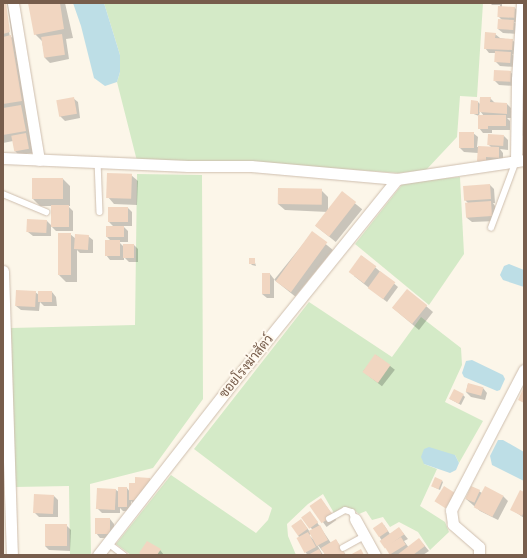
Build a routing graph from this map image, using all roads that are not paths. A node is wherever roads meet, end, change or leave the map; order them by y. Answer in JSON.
{"nodes":[{"id":1,"x":12,"y":3,"type":"edge"},
{"id":2,"x":522,"y":3,"type":"edge"},
{"id":3,"x":3,"y":158,"type":"edge"},
{"id":4,"x":39,"y":160,"type":"junction"},
{"id":5,"x":98,"y":160,"type":"junction"},
{"id":6,"x":520,"y":161,"type":"edge"},
{"id":7,"x":398,"y":179,"type":"junction"},
{"id":8,"x":3,"y":194,"type":"edge"},
{"id":9,"x":46,"y":212,"type":"dead end"},
{"id":10,"x":100,"y":212,"type":"dead end"},
{"id":11,"x":491,"y":228,"type":"dead end"},
{"id":12,"x":3,"y":271,"type":"edge"},
{"id":13,"x":3,"y":294,"type":"edge"},
{"id":14,"x":524,"y":370,"type":"edge"},
{"id":15,"x":329,"y":519,"type":"dead end"},
{"id":16,"x":356,"y":519,"type":"joint"},
{"id":17,"x":365,"y":536,"type":"junction"},
{"id":18,"x":108,"y":543,"type":"junction"},
{"id":19,"x":343,"y":548,"type":"dead end"},
{"id":20,"x":12,"y":555,"type":"edge"},
{"id":21,"x":98,"y":555,"type":"edge"},
{"id":22,"x":124,"y":555,"type":"edge"},
{"id":23,"x":375,"y":555,"type":"edge"},
{"id":24,"x":479,"y":555,"type":"edge"}],
"edges":[{"from":1,"to":4,"type":"street"},
{"from":2,"to":6,"type":"street"},
{"from":3,"to":4,"type":"street"},
{"from":4,"to":5,"type":"street"},
{"from":5,"to":7,"type":"street"},
{"from":5,"to":10,"type":"lane"},
{"from":6,"to":7,"type":"street"},
{"from":6,"to":11,"type":"lane"},
{"from":7,"to":18,"type":"street","name":"ซอยโรงฆ่าสัตว์"},
{"from":8,"to":9,"type":"lane"},
{"from":12,"to":13,"type":"street"},
{"from":13,"to":20,"type":"street"},
{"from":14,"to":24,"type":"street"},
{"from":15,"to":16,"type":"lane"},
{"from":16,"to":17,"type":"street"},
{"from":17,"to":19,"type":"lane"},
{"from":17,"to":23,"type":"street"},
{"from":18,"to":21,"type":"street","name":"ซอยโรงฆ่าสัตว์"},
{"from":18,"to":22,"type":"lane"}]}
